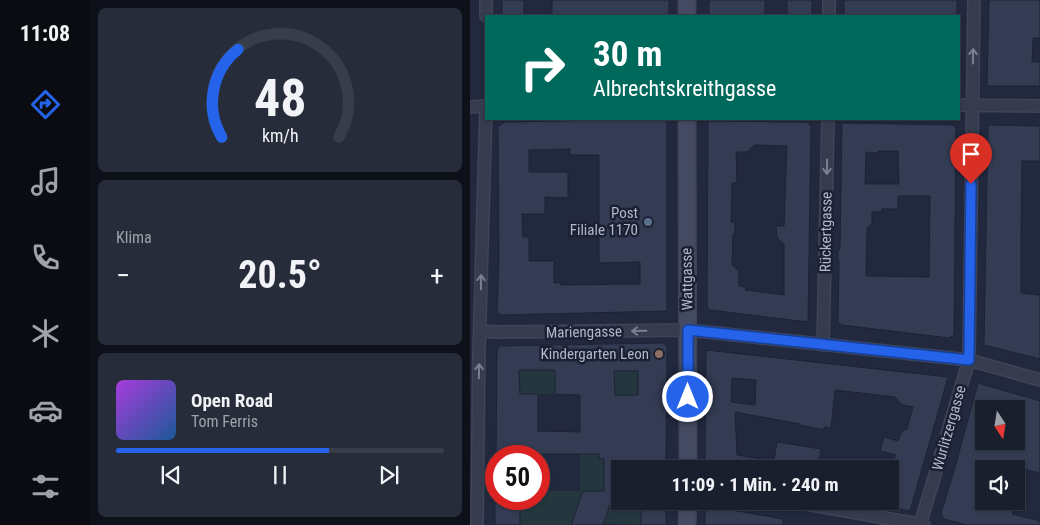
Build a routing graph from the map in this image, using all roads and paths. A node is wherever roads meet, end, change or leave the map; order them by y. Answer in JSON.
{"nodes":[{"id":1,"x":486,"y":0,"type":"edge"},
{"id":2,"x":687,"y":0,"type":"edge"},
{"id":3,"x":829,"y":0,"type":"edge"},
{"id":4,"x":974,"y":0,"type":"edge"},
{"id":5,"x":486,"y":15,"type":"edge"},
{"id":6,"x":687,"y":15,"type":"edge"},
{"id":7,"x":829,"y":15,"type":"edge"},
{"id":8,"x":960,"y":105,"type":"edge"},
{"id":9,"x":972,"y":105,"type":"junction"},
{"id":10,"x":485,"y":106,"type":"edge"},
{"id":11,"x":1040,"y":106,"type":"edge"},
{"id":12,"x":470,"y":107,"type":"edge"},
{"id":13,"x":486,"y":120,"type":"edge"},
{"id":14,"x":687,"y":120,"type":"edge"},
{"id":15,"x":828,"y":120,"type":"edge"},
{"id":16,"x":480,"y":330,"type":"junction"},
{"id":17,"x":688,"y":330,"type":"junction"},
{"id":18,"x":823,"y":345,"type":"junction"},
{"id":19,"x":969,"y":360,"type":"junction"},
{"id":20,"x":1040,"y":380,"type":"edge"},
{"id":21,"x":688,"y":460,"type":"edge"},
{"id":22,"x":688,"y":510,"type":"edge"},
{"id":23,"x":839,"y":510,"type":"edge"},
{"id":24,"x":477,"y":525,"type":"edge"},
{"id":25,"x":687,"y":525,"type":"edge"},
{"id":26,"x":922,"y":525,"type":"edge"}],
"edges":[{"from":1,"to":5,"type":"street"},
{"from":2,"to":6,"type":"main road"},
{"from":3,"to":7,"type":"street"},
{"from":9,"to":4,"type":"street","name":"Wurlitzergasse","one_way":true},
{"from":8,"to":9,"type":"street"},
{"from":9,"to":11,"type":"street"},
{"from":9,"to":19,"type":"street","name":"Wurlitzergasse"},
{"from":10,"to":12,"type":"street"},
{"from":16,"to":13,"type":"street","one_way":true},
{"from":14,"to":17,"type":"main road","name":"Wattgasse"},
{"from":15,"to":18,"type":"street","name":"Rückertgasse","one_way":true},
{"from":17,"to":16,"type":"street","name":"Mariengasse","one_way":true},
{"from":24,"to":16,"type":"street","one_way":true},
{"from":17,"to":18,"type":"street","name":"Mariengasse"},
{"from":17,"to":21,"type":"main road","name":"Wattgasse"},
{"from":18,"to":19,"type":"street","name":"Mariengasse"},
{"from":19,"to":20,"type":"street","name":"Mariengasse"},
{"from":19,"to":26,"type":"street","name":"Wurlitzergasse"},
{"from":22,"to":25,"type":"main road"},
{"from":23,"to":26,"type":"street"}]}
